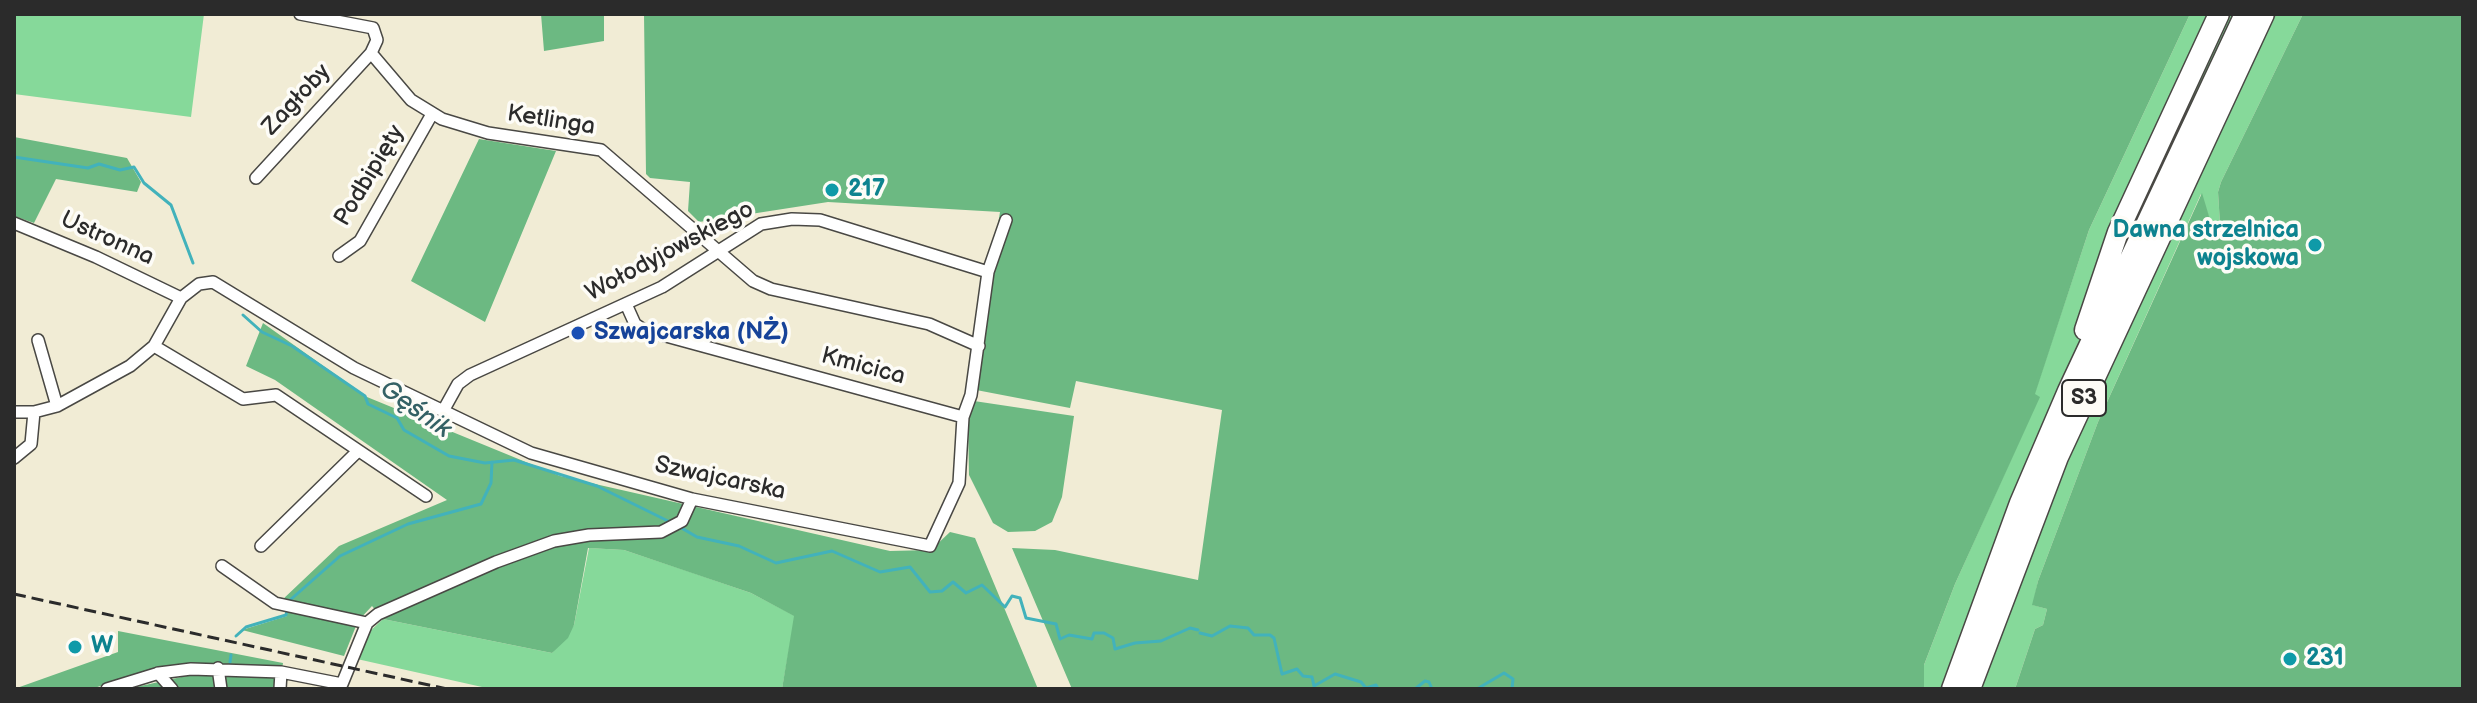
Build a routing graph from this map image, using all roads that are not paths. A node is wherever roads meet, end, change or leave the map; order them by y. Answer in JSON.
{"nodes":[{"id":1,"x":300,"y":14,"type":"edge"},
{"id":2,"x":2219,"y":14,"type":"edge"},
{"id":3,"x":2245,"y":14,"type":"edge"},
{"id":4,"x":2264,"y":14,"type":"edge"},
{"id":5,"x":371,"y":53,"type":"junction"},
{"id":6,"x":432,"y":114,"type":"junction"},
{"id":7,"x":256,"y":178,"type":"dead end"},
{"id":8,"x":1006,"y":220,"type":"dead end"},
{"id":9,"x":14,"y":223,"type":"edge"},
{"id":10,"x":715,"y":251,"type":"junction"},
{"id":11,"x":339,"y":256,"type":"dead end"},
{"id":12,"x":988,"y":272,"type":"junction"},
{"id":13,"x":181,"y":298,"type":"junction"},
{"id":14,"x":626,"y":304,"type":"junction"},
{"id":15,"x":38,"y":340,"type":"dead end"},
{"id":16,"x":154,"y":346,"type":"junction"},
{"id":17,"x":979,"y":346,"type":"junction"},
{"id":18,"x":2068,"y":391,"type":"junction"},
{"id":19,"x":57,"y":406,"type":"junction"},
{"id":20,"x":443,"y":411,"type":"junction"},
{"id":21,"x":14,"y":412,"type":"edge"},
{"id":22,"x":34,"y":412,"type":"junction"},
{"id":23,"x":963,"y":417,"type":"junction"},
{"id":24,"x":358,"y":451,"type":"junction"},
{"id":25,"x":14,"y":458,"type":"edge"},
{"id":26,"x":426,"y":496,"type":"dead end"},
{"id":27,"x":692,"y":499,"type":"junction"},
{"id":28,"x":261,"y":546,"type":"dead end"},
{"id":29,"x":222,"y":566,"type":"dead end"},
{"id":30,"x":367,"y":623,"type":"junction"},
{"id":31,"x":218,"y":668,"type":"junction"},
{"id":32,"x":281,"y":672,"type":"junction"},
{"id":33,"x":158,"y":673,"type":"junction"},
{"id":34,"x":107,"y":689,"type":"edge"},
{"id":35,"x":172,"y":689,"type":"edge"},
{"id":36,"x":221,"y":689,"type":"edge"},
{"id":37,"x":280,"y":689,"type":"edge"},
{"id":38,"x":1952,"y":689,"type":"edge"},
{"id":39,"x":1970,"y":689,"type":"edge"}],
"edges":[{"from":1,"to":5,"type":"street","name":"Ketlinga"},
{"from":2,"to":18,"type":"highway"},
{"from":3,"to":18,"type":"highway","number":"S3"},
{"from":4,"to":39,"type":"highway","number":"S3"},
{"from":5,"to":6,"type":"street","name":"Ketlinga"},
{"from":5,"to":7,"type":"street","name":"Zagłoby"},
{"from":6,"to":10,"type":"street","name":"Ketlinga"},
{"from":6,"to":11,"type":"street","name":"Podbipięty"},
{"from":8,"to":12,"type":"street","name":"Szwajcarska"},
{"from":9,"to":13,"type":"street","name":"Ustronna"},
{"from":10,"to":12,"type":"street","name":"Wołodyjowskiego"},
{"from":10,"to":14,"type":"street","name":"Wołodyjowskiego"},
{"from":10,"to":17,"type":"street","name":"Ketlinga"},
{"from":12,"to":17,"type":"street","name":"Szwajcarska"},
{"from":13,"to":16,"type":"street"},
{"from":13,"to":20,"type":"street","name":"Szwajcarska"},
{"from":14,"to":20,"type":"street","name":"Wołodyjowskiego"},
{"from":14,"to":23,"type":"street","name":"Kmicica"},
{"from":15,"to":19,"type":"street"},
{"from":16,"to":19,"type":"street"},
{"from":16,"to":24,"type":"street"},
{"from":17,"to":23,"type":"street","name":"Szwajcarska"},
{"from":18,"to":38,"type":"highway","number":"S3"},
{"from":19,"to":22,"type":"street"},
{"from":20,"to":27,"type":"street","name":"Szwajcarska"},
{"from":21,"to":22,"type":"street"},
{"from":22,"to":25,"type":"street"},
{"from":23,"to":27,"type":"street","name":"Szwajcarska"},
{"from":24,"to":26,"type":"street"},
{"from":24,"to":28,"type":"street"},
{"from":27,"to":30,"type":"street"},
{"from":29,"to":30,"type":"street"},
{"from":30,"to":32,"type":"street"},
{"from":31,"to":32,"type":"street"},
{"from":31,"to":33,"type":"street"},
{"from":31,"to":36,"type":"street"},
{"from":32,"to":37,"type":"street"},
{"from":33,"to":34,"type":"street"},
{"from":33,"to":35,"type":"street"}]}
